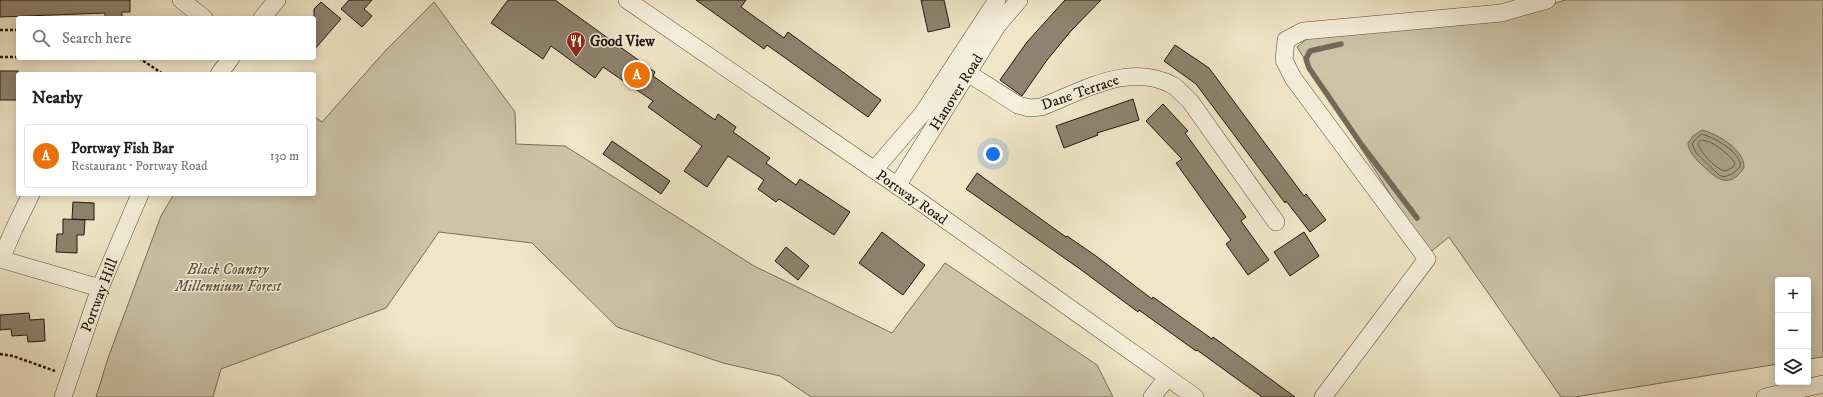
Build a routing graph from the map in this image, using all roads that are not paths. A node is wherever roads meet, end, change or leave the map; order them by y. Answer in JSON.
{"nodes":[{"id":1,"x":181,"y":0,"type":"edge"},
{"id":2,"x":277,"y":0,"type":"edge"},
{"id":3,"x":627,"y":0,"type":"edge"},
{"id":4,"x":997,"y":0,"type":"edge"},
{"id":5,"x":1018,"y":0,"type":"edge"},
{"id":6,"x":1547,"y":0,"type":"edge"},
{"id":7,"x":201,"y":16,"type":"edge"},
{"id":8,"x":264,"y":16,"type":"edge"},
{"id":9,"x":230,"y":60,"type":"edge"},
{"id":10,"x":961,"y":69,"type":"junction"},
{"id":11,"x":220,"y":72,"type":"edge"},
{"id":12,"x":874,"y":170,"type":"junction"},
{"id":13,"x":897,"y":186,"type":"junction"},
{"id":14,"x":30,"y":196,"type":"edge"},
{"id":15,"x":139,"y":196,"type":"edge"},
{"id":16,"x":1276,"y":222,"type":"dead end"},
{"id":17,"x":1,"y":259,"type":"edge"},
{"id":18,"x":100,"y":288,"type":"junction"},
{"id":19,"x":1167,"y":378,"type":"junction"},
{"id":20,"x":1823,"y":384,"type":"edge"},
{"id":21,"x":63,"y":397,"type":"edge"},
{"id":22,"x":1152,"y":397,"type":"edge"},
{"id":23,"x":1195,"y":397,"type":"edge"},
{"id":24,"x":1323,"y":397,"type":"edge"},
{"id":25,"x":1765,"y":397,"type":"edge"}],
"edges":[{"from":1,"to":7,"type":"street"},
{"from":2,"to":8,"type":"street"},
{"from":3,"to":12,"type":"street","name":"Portway Road"},
{"from":4,"to":10,"type":"street","name":"Hanover Road"},
{"from":5,"to":10,"type":"street","name":"Hanover Road"},
{"from":6,"to":24,"type":"street"},
{"from":9,"to":11,"type":"street"},
{"from":10,"to":12,"type":"street","name":"Hanover Road"},
{"from":10,"to":13,"type":"street","name":"Hanover Road"},
{"from":10,"to":16,"type":"street","name":"Dane Terrace"},
{"from":12,"to":13,"type":"street","name":"Portway Road"},
{"from":13,"to":19,"type":"street","name":"Portway Road"},
{"from":14,"to":17,"type":"street"},
{"from":15,"to":18,"type":"street","name":"Portway Hill"},
{"from":17,"to":18,"type":"street"},
{"from":18,"to":21,"type":"street","name":"Portway Hill"},
{"from":19,"to":22,"type":"street"},
{"from":19,"to":23,"type":"street","name":"Portway Road"},
{"from":20,"to":25,"type":"street"}]}
